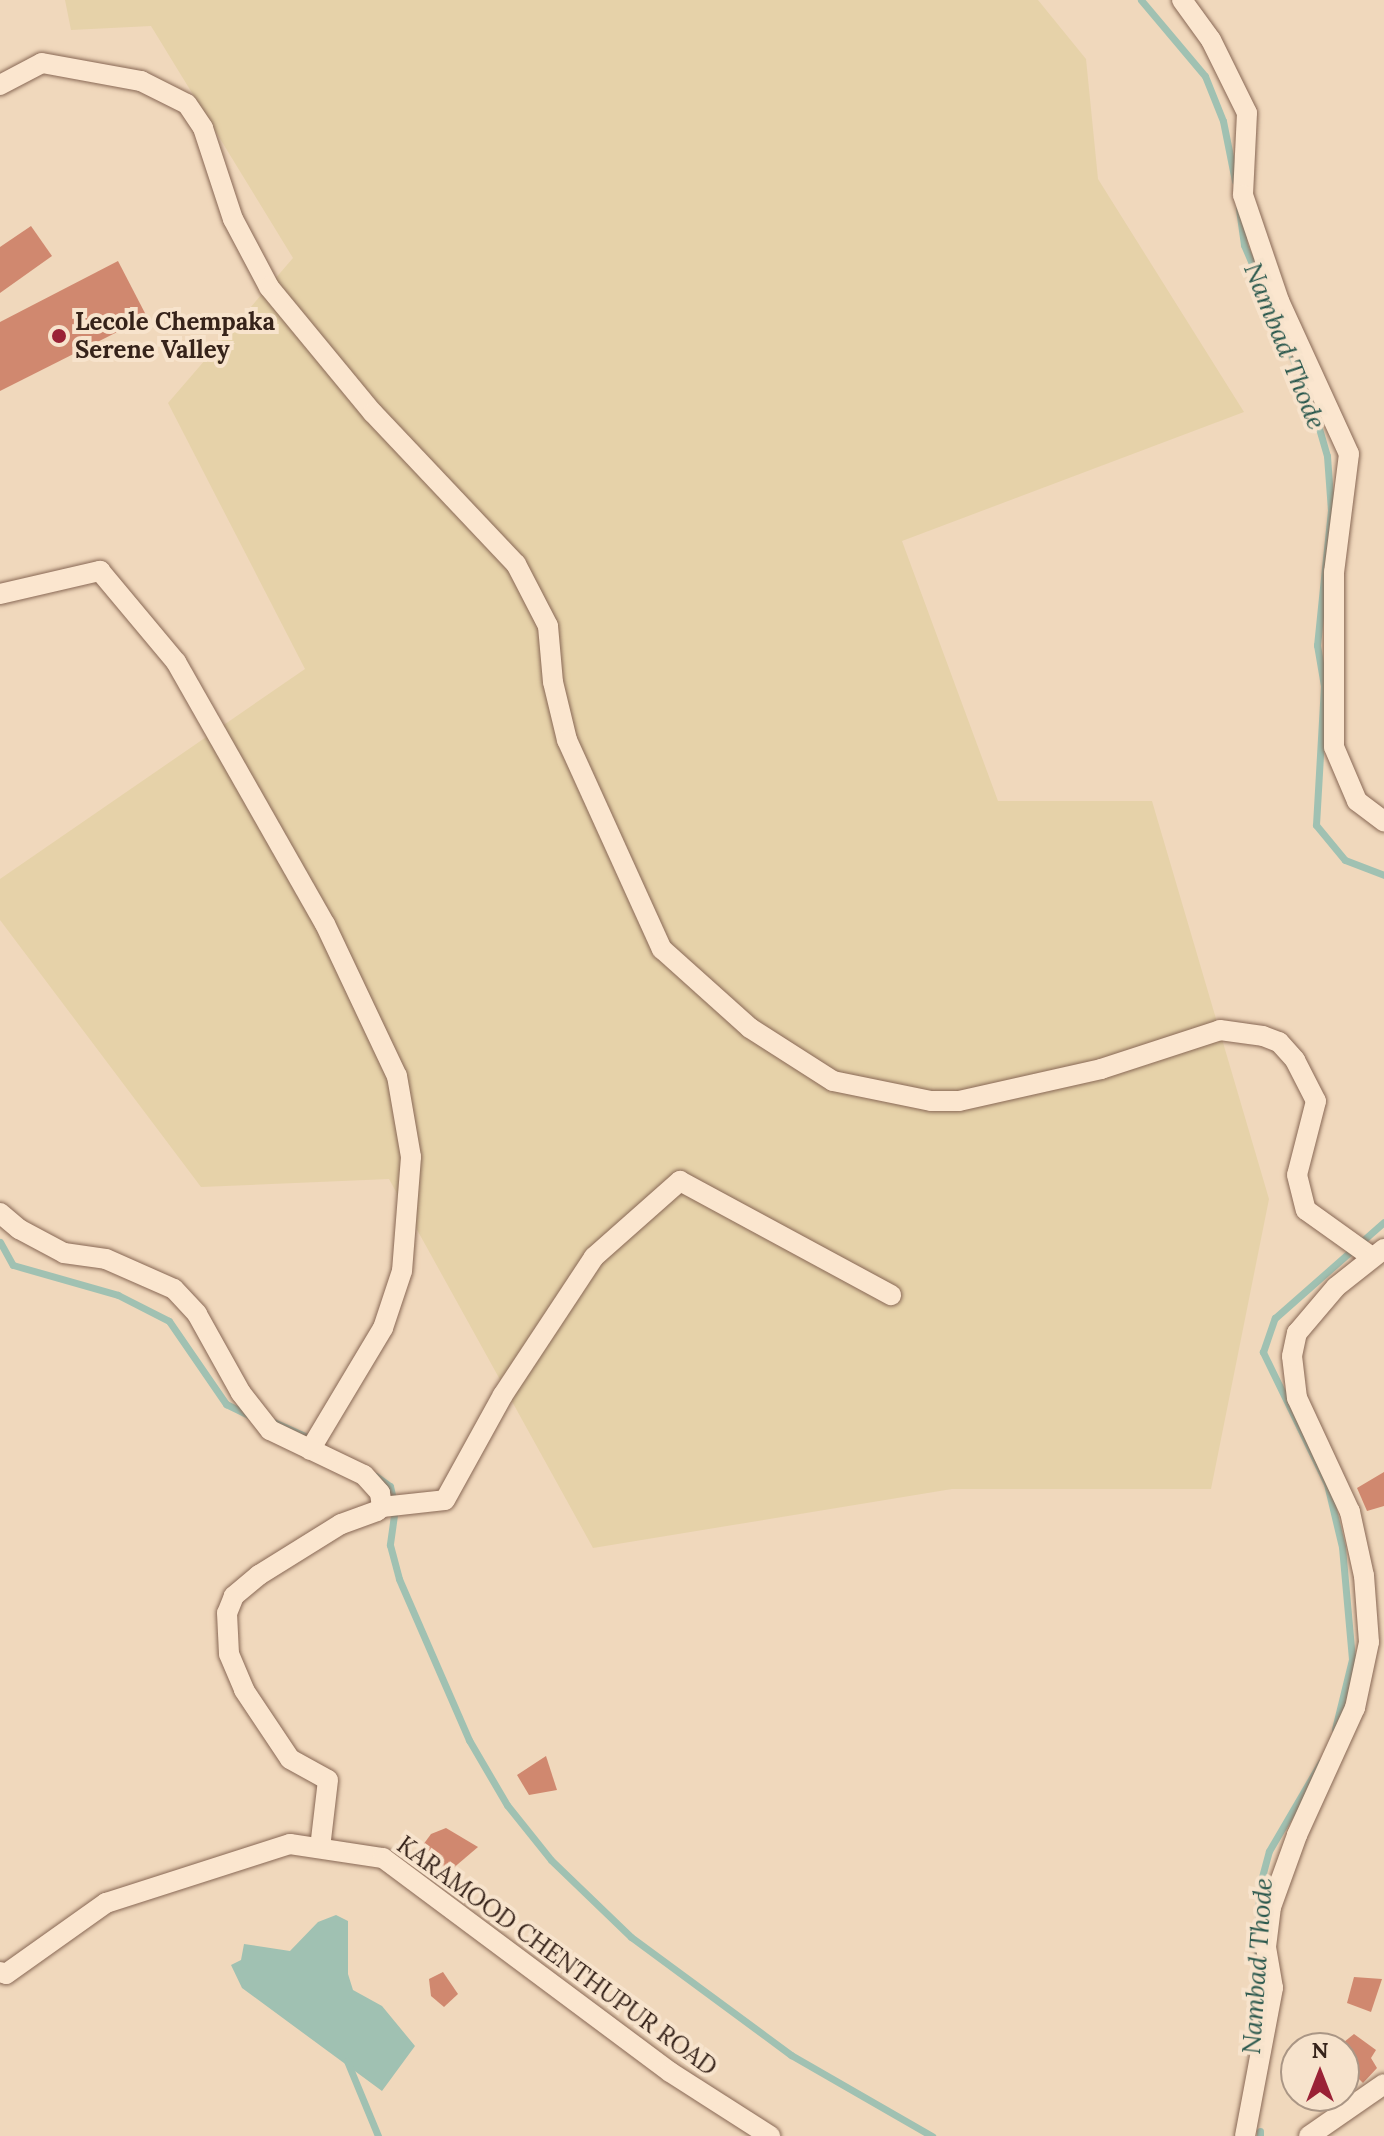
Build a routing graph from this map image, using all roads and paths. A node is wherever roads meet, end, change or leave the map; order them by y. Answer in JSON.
{"nodes":[{"id":1,"x":1182,"y":0,"type":"edge"},
{"id":2,"x":0,"y":85,"type":"edge"},
{"id":3,"x":0,"y":594,"type":"edge"},
{"id":4,"x":1384,"y":821,"type":"edge"},
{"id":5,"x":0,"y":1213,"type":"edge"},
{"id":6,"x":1378,"y":1253,"type":"edge"},
{"id":7,"x":891,"y":1295,"type":"dead end"},
{"id":8,"x":310,"y":1450,"type":"junction"},
{"id":9,"x":382,"y":1507,"type":"junction"},
{"id":10,"x":320,"y":1848,"type":"junction"},
{"id":11,"x":0,"y":1972,"type":"edge"},
{"id":12,"x":1384,"y":2084,"type":"edge"},
{"id":13,"x":770,"y":2136,"type":"edge"},
{"id":14,"x":1245,"y":2136,"type":"edge"},
{"id":15,"x":1309,"y":2136,"type":"edge"}],
"edges":[{"from":1,"to":4,"type":"street"},
{"from":2,"to":6,"type":"street"},
{"from":3,"to":8,"type":"street"},
{"from":5,"to":8,"type":"street"},
{"from":6,"to":14,"type":"street"},
{"from":7,"to":9,"type":"street"},
{"from":8,"to":9,"type":"street"},
{"from":9,"to":10,"type":"street"},
{"from":10,"to":11,"type":"street","name":"KARAMOOD CHENTHUPUR ROAD"},
{"from":10,"to":13,"type":"street","name":"KARAMOOD CHENTHUPUR ROAD"},
{"from":12,"to":15,"type":"street"}]}
